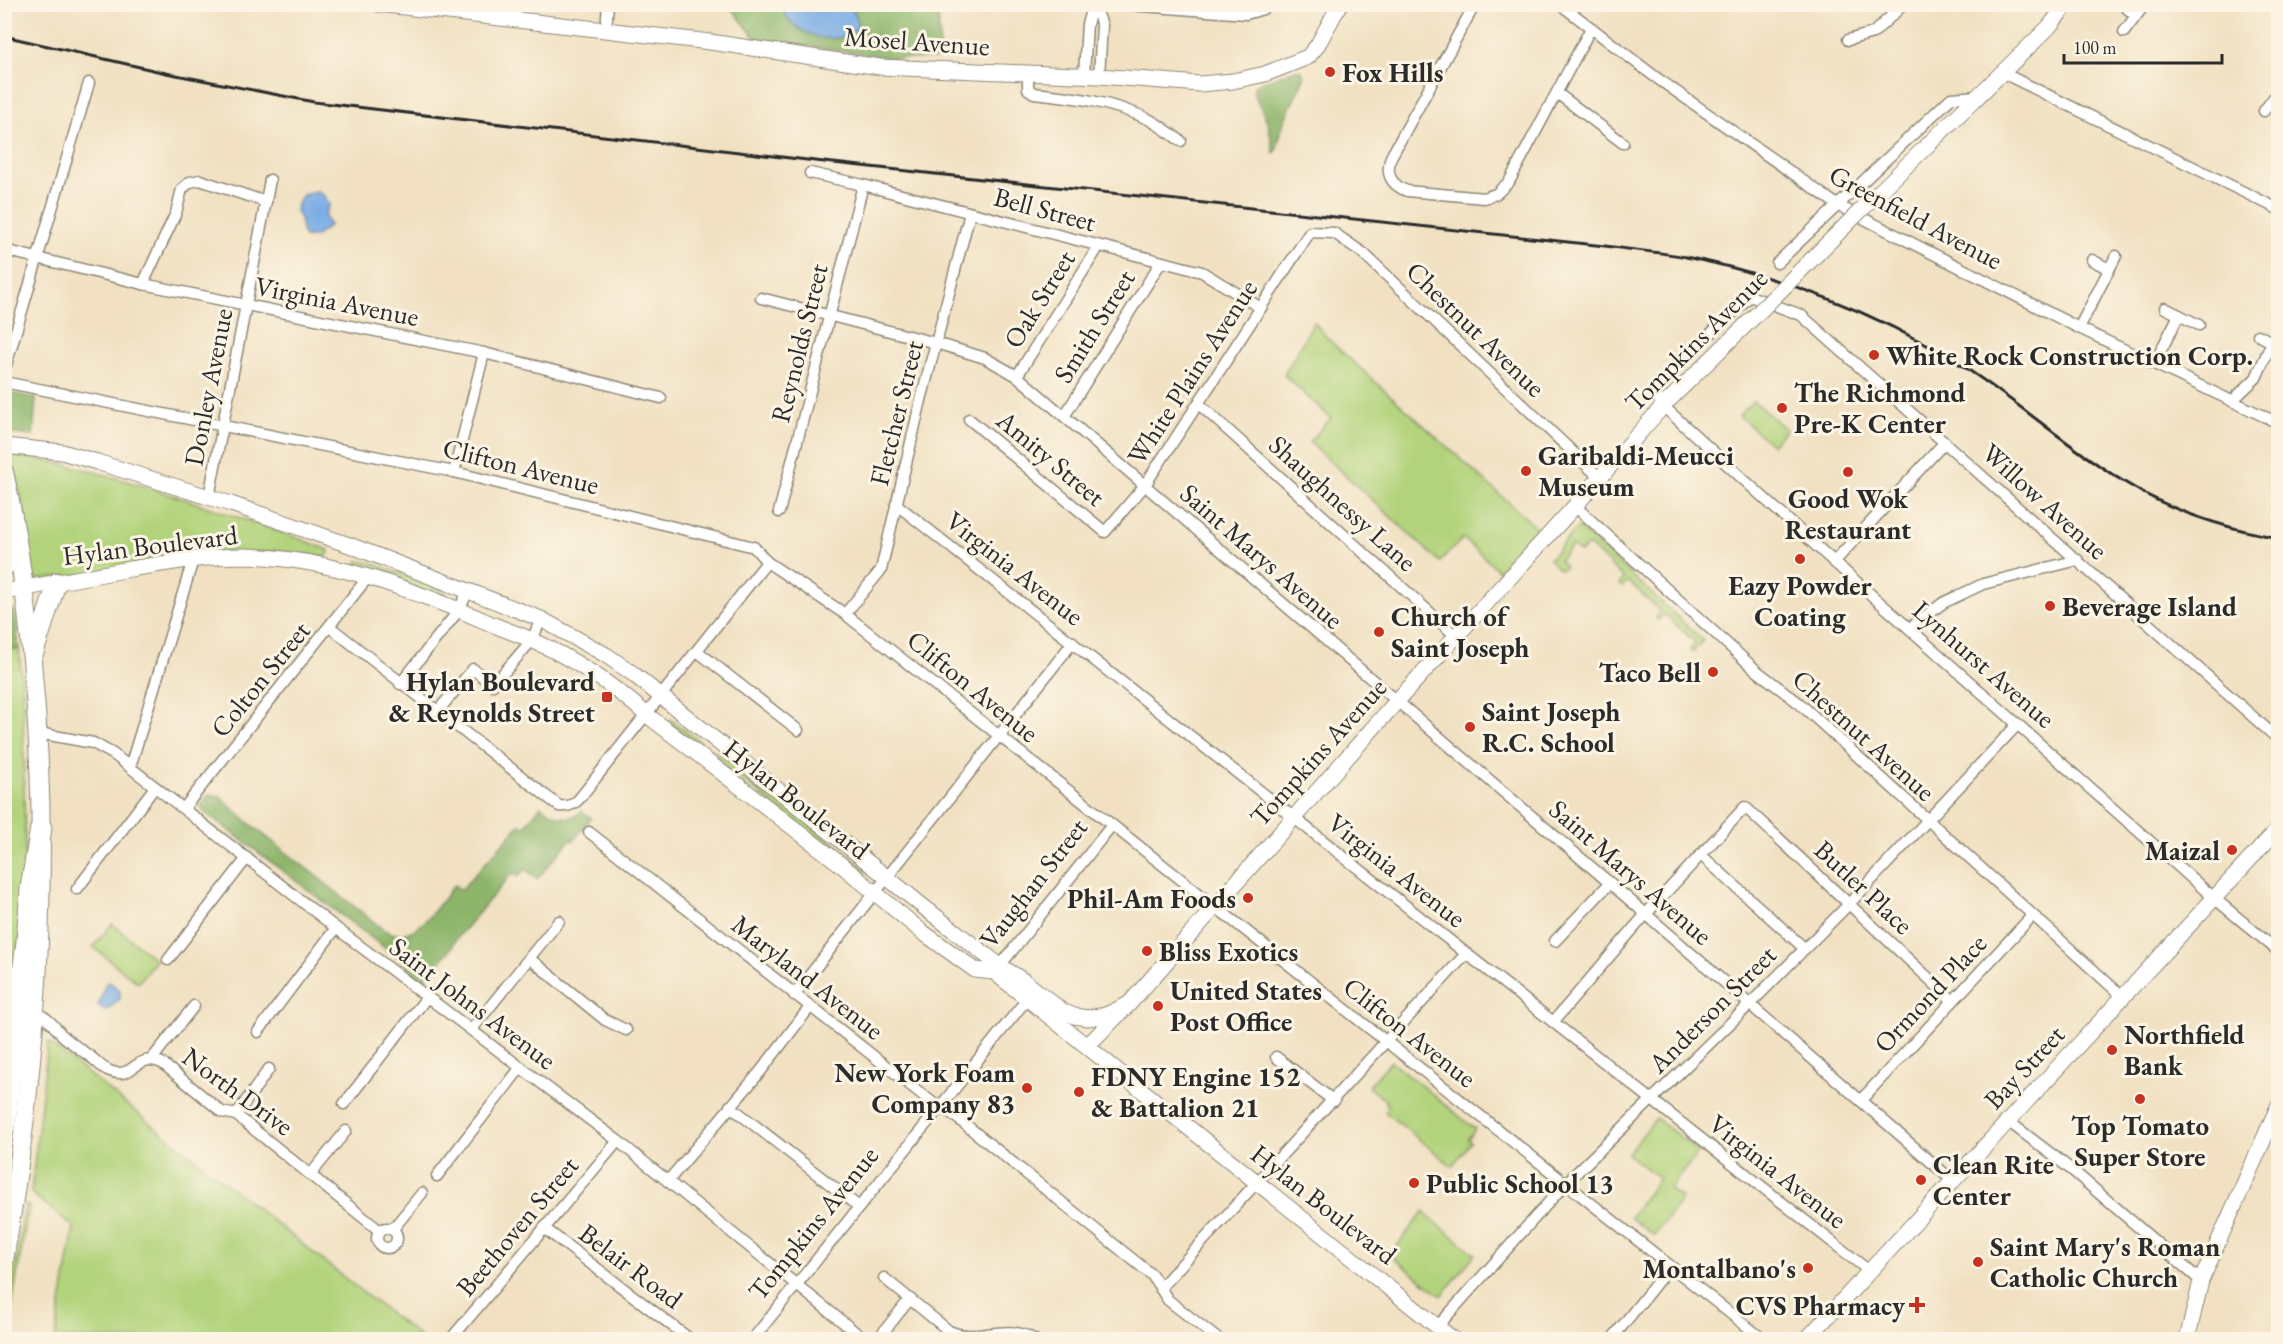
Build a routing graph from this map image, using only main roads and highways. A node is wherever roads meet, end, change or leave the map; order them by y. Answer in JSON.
{"nodes":[{"id":1,"x":378,"y":4,"type":"edge"},
{"id":2,"x":1340,"y":4,"type":"edge"},
{"id":3,"x":2067,"y":4,"type":"edge"},
{"id":4,"x":4,"y":446,"type":"edge"},
{"id":5,"x":4,"y":472,"type":"edge"},
{"id":6,"x":7,"y":498,"type":"edge"},
{"id":7,"x":17,"y":541,"type":"junction"},
{"id":8,"x":4,"y":568,"type":"edge"},
{"id":9,"x":57,"y":582,"type":"junction"},
{"id":10,"x":24,"y":588,"type":"junction"},
{"id":11,"x":4,"y":592,"type":"edge"},
{"id":12,"x":32,"y":661,"type":"junction"},
{"id":13,"x":41,"y":828,"type":"junction"},
{"id":14,"x":2278,"y":829,"type":"edge"},
{"id":15,"x":997,"y":969,"type":"junction"},
{"id":16,"x":1129,"y":1004,"type":"junction"},
{"id":17,"x":1087,"y":1046,"type":"junction"},
{"id":18,"x":2278,"y":1107,"type":"edge"},
{"id":19,"x":4,"y":1127,"type":"edge"},
{"id":20,"x":4,"y":1260,"type":"edge"},
{"id":21,"x":1454,"y":1340,"type":"edge"},
{"id":22,"x":1806,"y":1340,"type":"edge"},
{"id":23,"x":2187,"y":1340,"type":"edge"}],
"edges":[{"from":1,"to":2,"type":"main road","name":"Mosel Avenue"},
{"from":3,"to":16,"type":"main road","name":"Tompkins Avenue","bridge":true},
{"from":4,"to":15,"type":"main road","name":"Hylan Boulevard"},
{"from":5,"to":6,"type":"main road"},
{"from":6,"to":7,"type":"main road"},
{"from":7,"to":8,"type":"main road"},
{"from":7,"to":10,"type":"main road"},
{"from":9,"to":10,"type":"main road","name":"Hylan Boulevard"},
{"from":9,"to":12,"type":"main road"},
{"from":9,"to":15,"type":"main road","name":"Hylan Boulevard"},
{"from":10,"to":11,"type":"main road","name":"Hylan Boulevard"},
{"from":10,"to":12,"type":"main road"},
{"from":12,"to":13,"type":"main road"},
{"from":13,"to":19,"type":"highway"},
{"from":13,"to":20,"type":"main road"},
{"from":14,"to":22,"type":"main road","name":"Bay Street"},
{"from":15,"to":16,"type":"main road"},
{"from":15,"to":17,"type":"main road","name":"Hylan Boulevard"},
{"from":16,"to":17,"type":"main road","name":"Tompkins Avenue"},
{"from":17,"to":21,"type":"main road","name":"Hylan Boulevard"},
{"from":18,"to":23,"type":"main road"}]}
